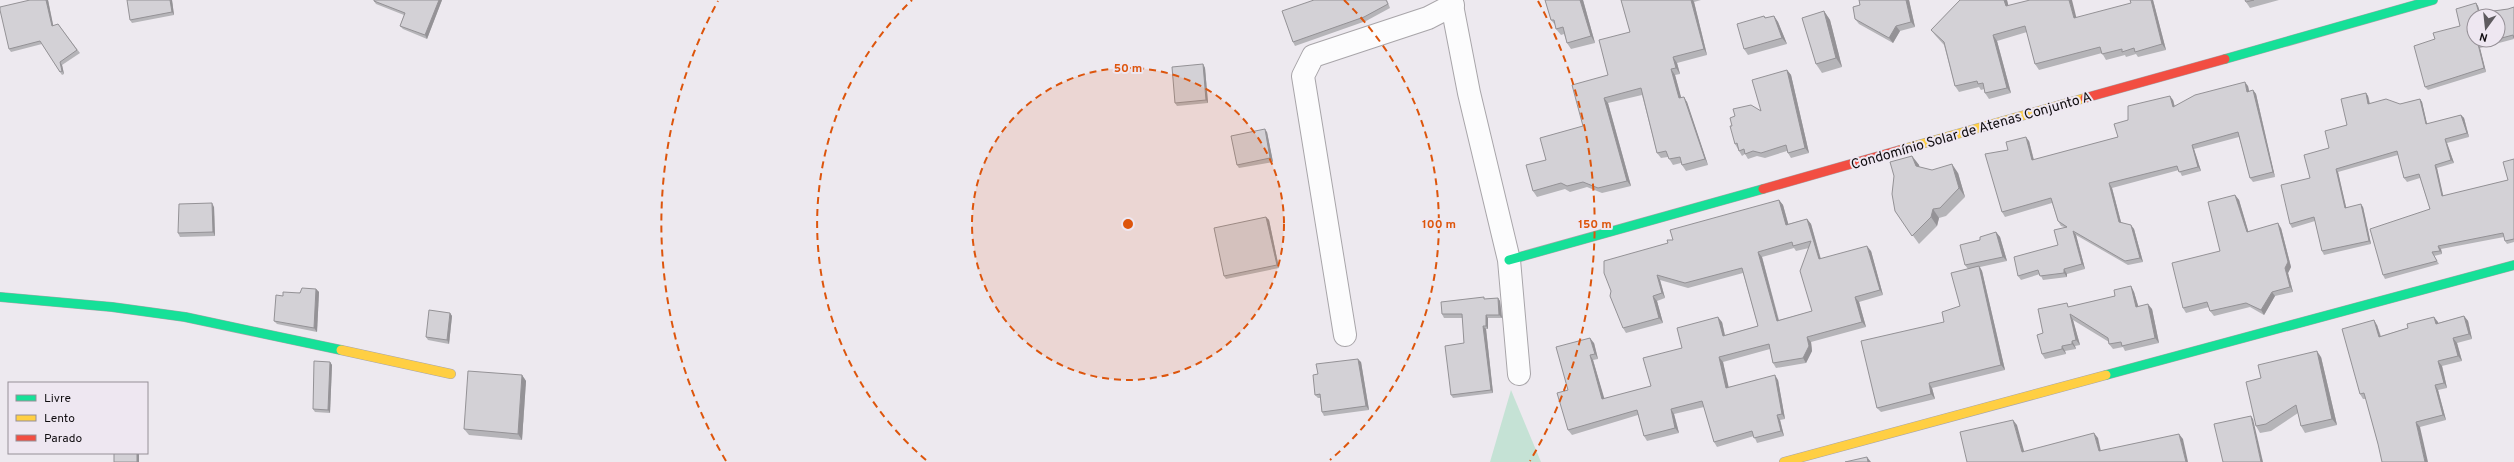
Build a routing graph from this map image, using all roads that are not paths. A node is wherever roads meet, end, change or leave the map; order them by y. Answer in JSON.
{"nodes":[{"id":1,"x":2434,"y":0,"type":"edge"},
{"id":2,"x":1452,"y":3,"type":"edge"},
{"id":3,"x":1509,"y":260,"type":"junction"},
{"id":4,"x":2514,"y":265,"type":"edge"},
{"id":5,"x":0,"y":297,"type":"edge"},
{"id":6,"x":1345,"y":335,"type":"dead end"},
{"id":7,"x":451,"y":374,"type":"dead end"},
{"id":8,"x":1519,"y":374,"type":"dead end"},
{"id":9,"x":1784,"y":462,"type":"edge"}],
"edges":[{"from":1,"to":3,"type":"street","name":"Condomínio Solar de Atenas Conjunto A"},
{"from":2,"to":3,"type":"street"},
{"from":2,"to":6,"type":"street"},
{"from":3,"to":8,"type":"street"},
{"from":4,"to":9,"type":"street"},
{"from":5,"to":7,"type":"street"}]}
